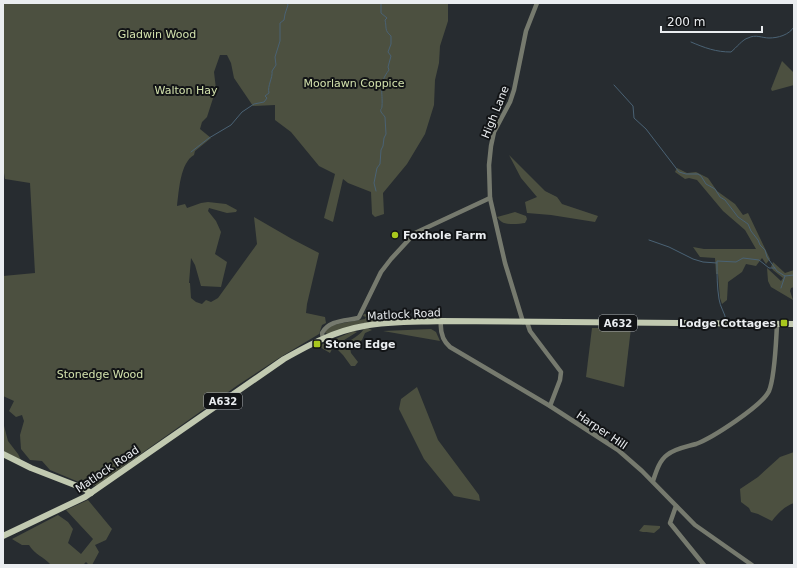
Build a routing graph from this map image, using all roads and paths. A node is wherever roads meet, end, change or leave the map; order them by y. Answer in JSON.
{"nodes":[{"id":1,"x":537,"y":3,"type":"edge"},
{"id":2,"x":490,"y":198,"type":"junction"},
{"id":3,"x":441,"y":321,"type":"junction"},
{"id":4,"x":525,"y":322,"type":"junction"},
{"id":5,"x":777,"y":324,"type":"junction"},
{"id":6,"x":794,"y":324,"type":"edge"},
{"id":7,"x":323,"y":338,"type":"junction"},
{"id":8,"x":550,"y":406,"type":"junction"},
{"id":9,"x":3,"y":454,"type":"edge"},
{"id":10,"x":653,"y":481,"type":"junction"},
{"id":11,"x":91,"y":493,"type":"junction"},
{"id":12,"x":676,"y":506,"type":"junction"},
{"id":13,"x":3,"y":536,"type":"edge"},
{"id":14,"x":704,"y":565,"type":"edge"},
{"id":15,"x":752,"y":565,"type":"edge"}],
"edges":[{"from":1,"to":2,"type":"street","name":"High Lane"},
{"from":2,"to":4,"type":"street","name":"High Lane"},
{"from":2,"to":7,"type":"street"},
{"from":3,"to":4,"type":"main road","name":"Matlock Road","number":"A632"},
{"from":3,"to":7,"type":"main road","name":"Matlock Road","number":"A632"},
{"from":3,"to":8,"type":"street","name":"Harper Hill"},
{"from":4,"to":5,"type":"main road","name":"Matlock Road","number":"A632"},
{"from":4,"to":8,"type":"street","name":"High Lane"},
{"from":5,"to":6,"type":"main road","name":"Matlock Road","number":"A632"},
{"from":5,"to":10,"type":"street"},
{"from":7,"to":11,"type":"main road","name":"Matlock Road","number":"A632"},
{"from":8,"to":10,"type":"street","name":"Harper Hill"},
{"from":9,"to":11,"type":"main road"},
{"from":10,"to":12,"type":"street","name":"Harper Hill"},
{"from":11,"to":13,"type":"main road","name":"Matlock Road","number":"A632"},
{"from":12,"to":14,"type":"street"},
{"from":12,"to":15,"type":"street","name":"Harper Hill"}]}
